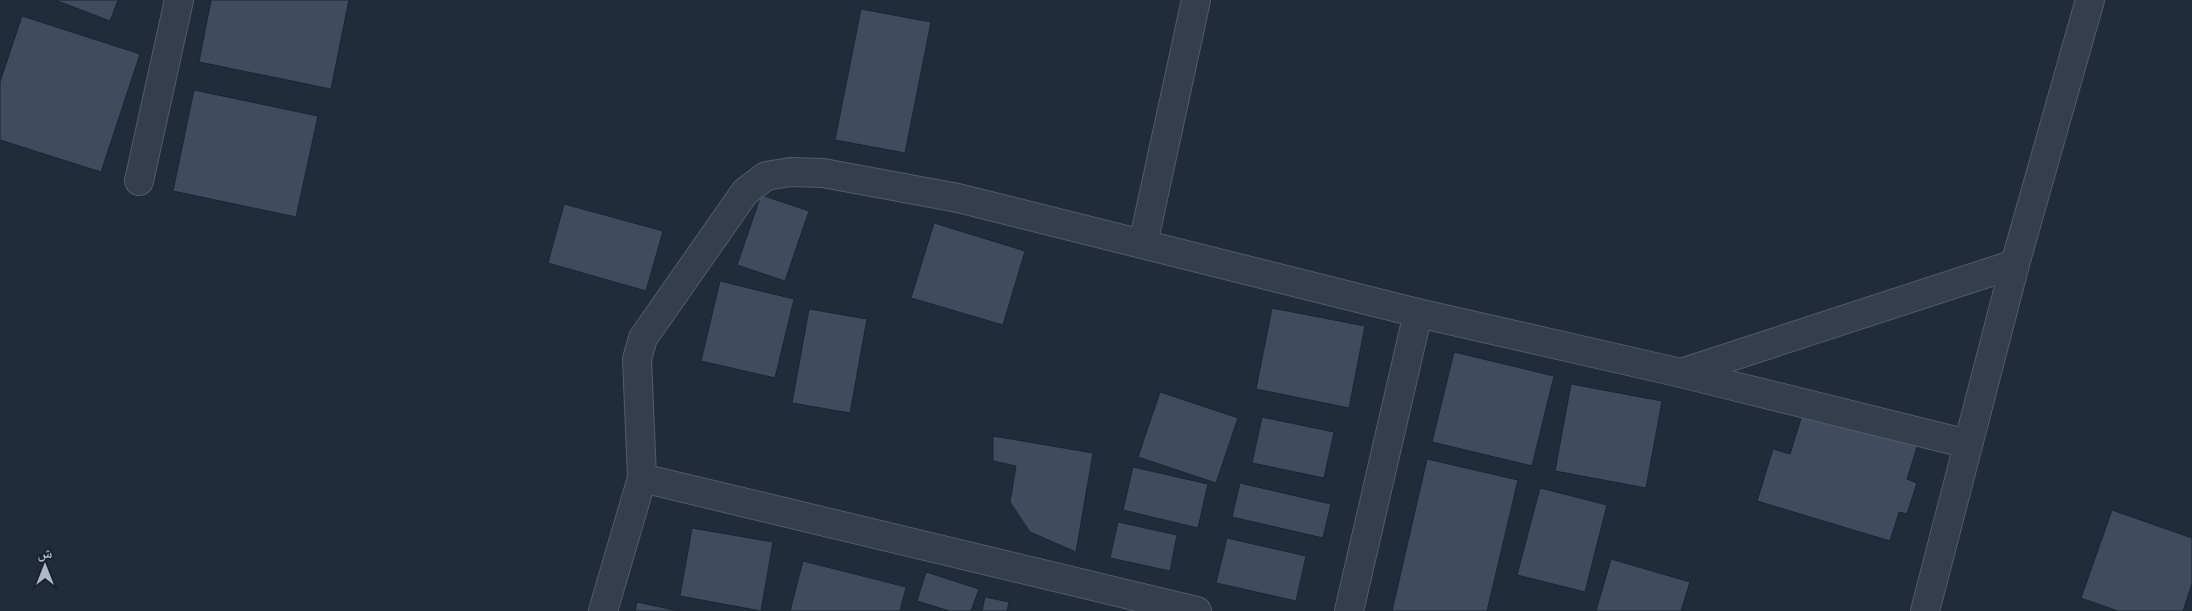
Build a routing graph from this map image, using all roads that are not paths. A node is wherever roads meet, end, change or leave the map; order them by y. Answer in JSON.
{"nodes":[{"id":1,"x":179,"y":0,"type":"edge"},
{"id":2,"x":1196,"y":0,"type":"edge"},
{"id":3,"x":2090,"y":0,"type":"edge"},
{"id":4,"x":139,"y":181,"type":"dead end"},
{"id":5,"x":1143,"y":244,"type":"junction"},
{"id":6,"x":2016,"y":264,"type":"junction"},
{"id":7,"x":1418,"y":312,"type":"junction"},
{"id":8,"x":1681,"y":373,"type":"junction"},
{"id":9,"x":1968,"y":444,"type":"junction"},
{"id":10,"x":642,"y":478,"type":"junction"},
{"id":11,"x":603,"y":611,"type":"edge"},
{"id":12,"x":1197,"y":611,"type":"edge"},
{"id":13,"x":1349,"y":611,"type":"edge"},
{"id":14,"x":1924,"y":611,"type":"edge"}],
"edges":[{"from":1,"to":4,"type":"street"},
{"from":2,"to":5,"type":"street"},
{"from":3,"to":6,"type":"street"},
{"from":5,"to":7,"type":"street"},
{"from":5,"to":10,"type":"street"},
{"from":6,"to":8,"type":"street"},
{"from":6,"to":9,"type":"street"},
{"from":7,"to":8,"type":"street"},
{"from":7,"to":13,"type":"street"},
{"from":8,"to":9,"type":"street"},
{"from":9,"to":14,"type":"street"},
{"from":10,"to":11,"type":"street"},
{"from":10,"to":12,"type":"street"}]}
